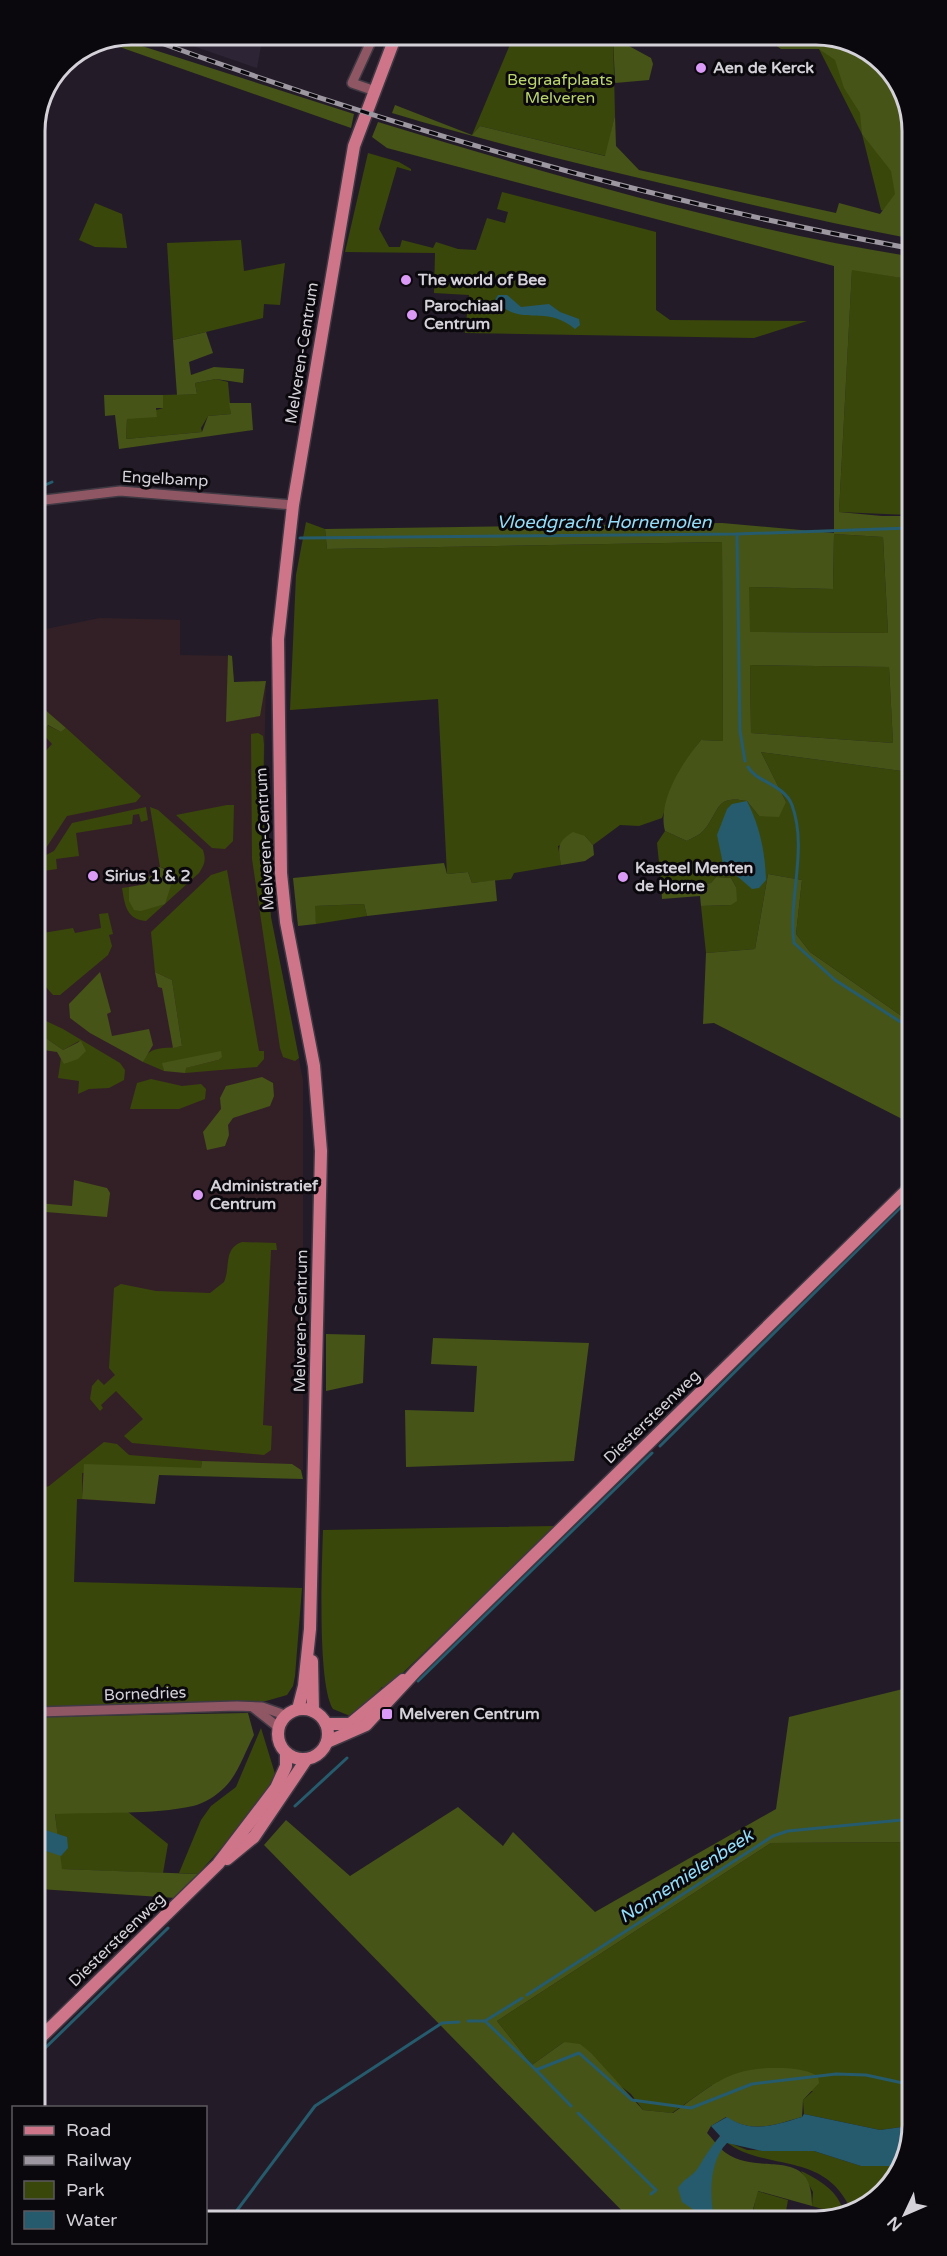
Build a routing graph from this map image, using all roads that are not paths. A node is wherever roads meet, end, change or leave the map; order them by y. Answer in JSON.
{"nodes":[{"id":1,"x":369,"y":45,"type":"edge"},
{"id":2,"x":392,"y":45,"type":"edge"},
{"id":3,"x":375,"y":91,"type":"junction"},
{"id":4,"x":45,"y":500,"type":"edge"},
{"id":5,"x":293,"y":505,"type":"junction"},
{"id":6,"x":902,"y":1195,"type":"edge"},
{"id":7,"x":310,"y":1629,"type":"junction"},
{"id":8,"x":416,"y":1671,"type":"junction"},
{"id":9,"x":252,"y":1707,"type":"junction"},
{"id":10,"x":298,"y":1709,"type":"junction"},
{"id":11,"x":313,"y":1711,"type":"junction"},
{"id":12,"x":45,"y":1712,"type":"edge"},
{"id":13,"x":285,"y":1715,"type":"junction"},
{"id":14,"x":326,"y":1724,"type":"junction"},
{"id":15,"x":278,"y":1727,"type":"junction"},
{"id":16,"x":327,"y":1742,"type":"junction"},
{"id":17,"x":286,"y":1753,"type":"junction"},
{"id":18,"x":306,"y":1760,"type":"junction"},
{"id":19,"x":218,"y":1864,"type":"junction"},
{"id":20,"x":45,"y":2033,"type":"edge"}],
"edges":[{"from":1,"to":3,"type":"street"},
{"from":2,"to":3,"type":"main road","name":"Melveren-Centrum"},
{"from":3,"to":5,"type":"main road","name":"Melveren-Centrum"},
{"from":4,"to":5,"type":"street","name":"Engelbamp"},
{"from":5,"to":7,"type":"main road","name":"Melveren-Centrum"},
{"from":6,"to":8,"type":"main road","name":"Diestersteenweg"},
{"from":7,"to":10,"type":"main road","name":"Melveren-Centrum"},
{"from":7,"to":11,"type":"main road","name":"Melveren-Centrum"},
{"from":8,"to":14,"type":"main road","name":"Diestersteenweg"},
{"from":8,"to":16,"type":"main road","name":"Diestersteenweg"},
{"from":9,"to":12,"type":"street","name":"Bornedries"},
{"from":9,"to":13,"type":"street","name":"Bornedries"},
{"from":9,"to":15,"type":"street"},
{"from":10,"to":11,"type":"main road"},
{"from":10,"to":13,"type":"main road"},
{"from":11,"to":14,"type":"main road"},
{"from":13,"to":15,"type":"main road"},
{"from":14,"to":16,"type":"main road"},
{"from":15,"to":17,"type":"main road"},
{"from":16,"to":18,"type":"main road"},
{"from":17,"to":18,"type":"main road"},
{"from":17,"to":19,"type":"main road","name":"Diestersteenweg"},
{"from":18,"to":19,"type":"main road","name":"Diestersteenweg"},
{"from":19,"to":20,"type":"main road","name":"Diestersteenweg"}]}
